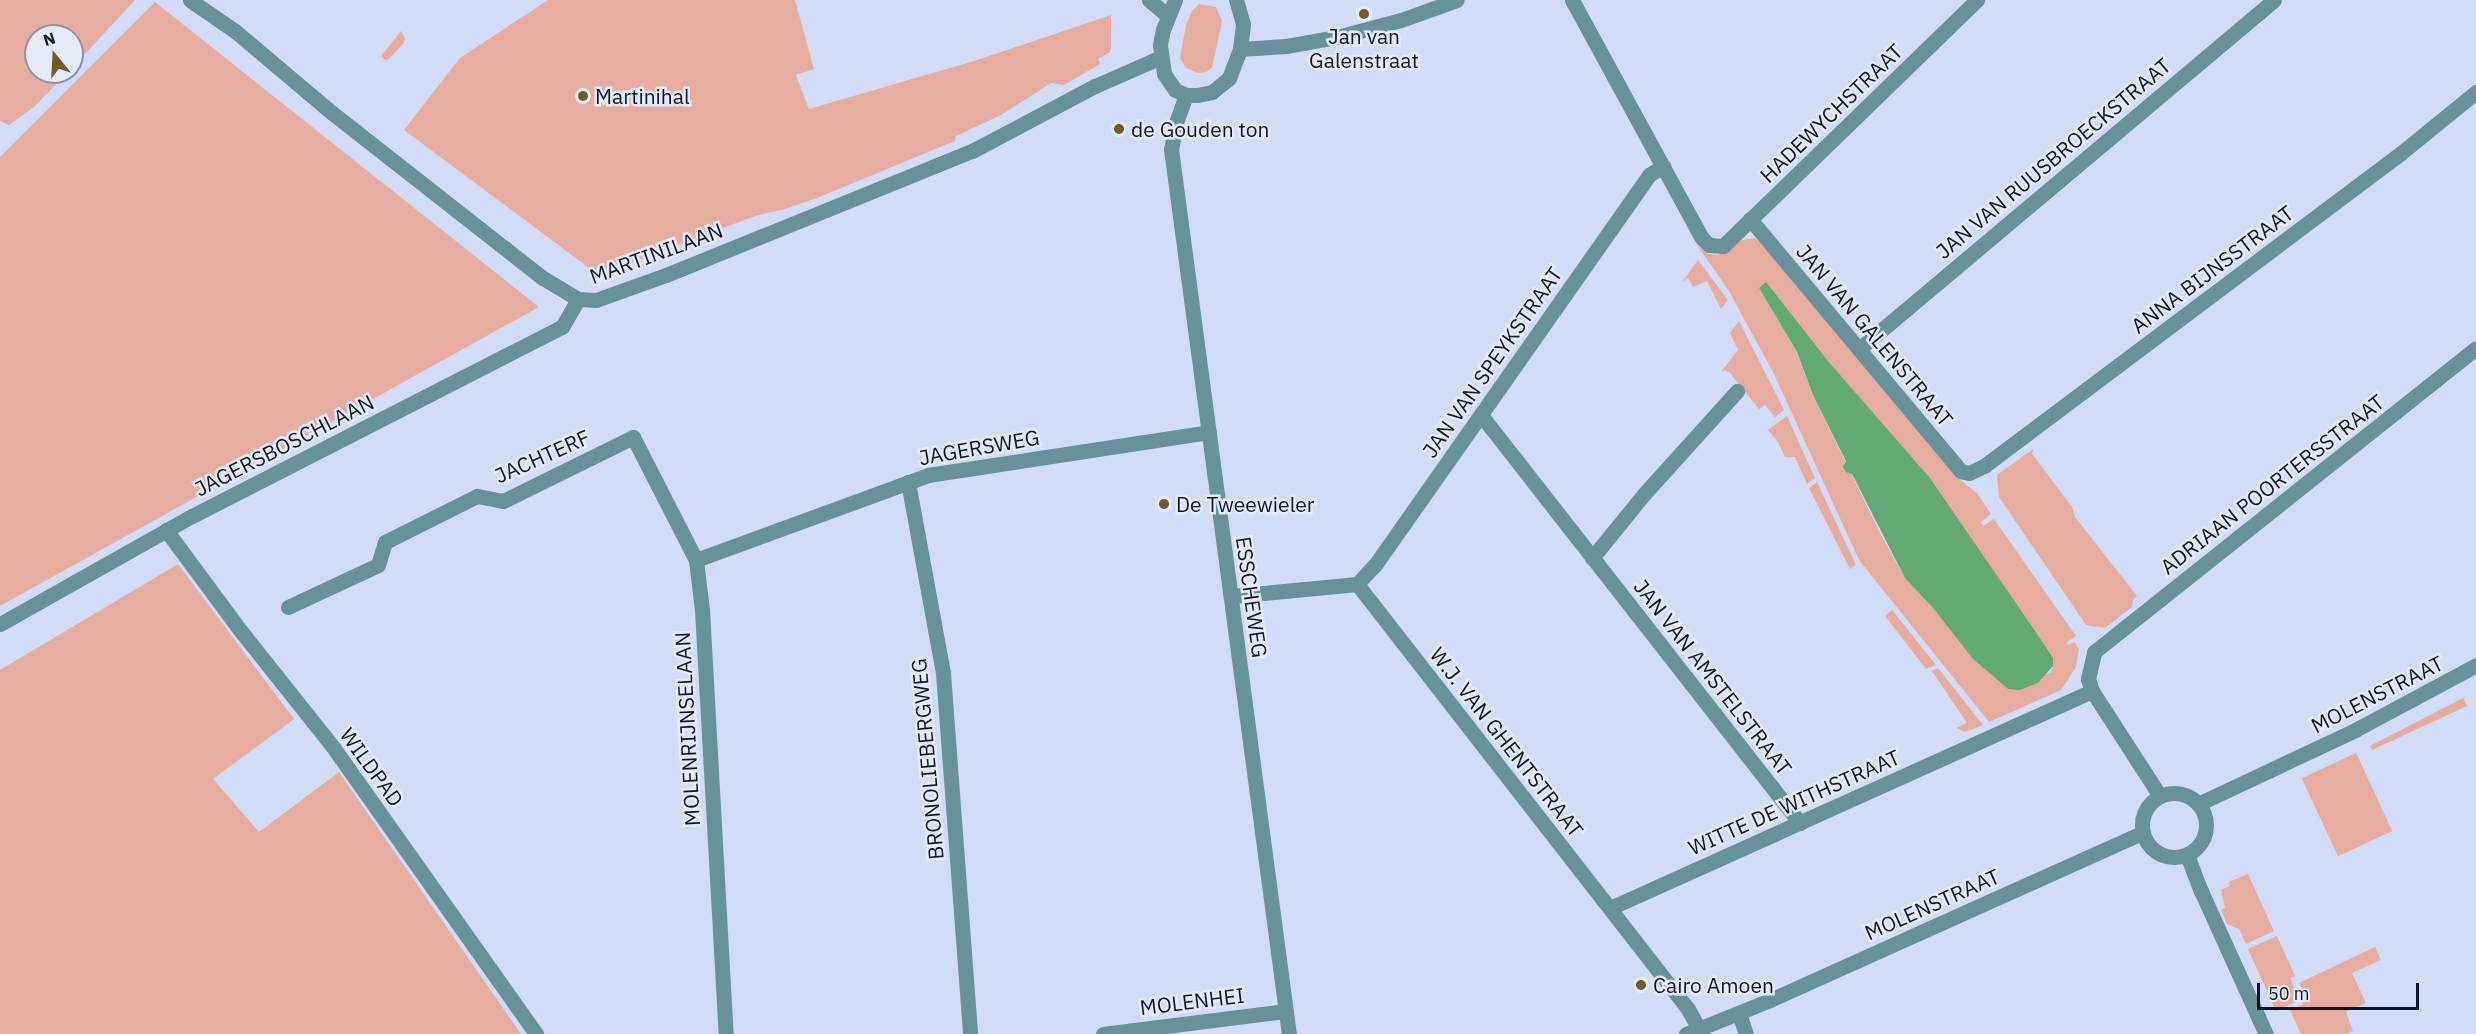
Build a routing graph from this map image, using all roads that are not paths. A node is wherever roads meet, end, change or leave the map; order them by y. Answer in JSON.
{"nodes":[{"id":1,"x":190,"y":0,"type":"edge"},
{"id":2,"x":1149,"y":0,"type":"edge"},
{"id":3,"x":1175,"y":0,"type":"edge"},
{"id":4,"x":1236,"y":0,"type":"edge"},
{"id":5,"x":1457,"y":0,"type":"edge"},
{"id":6,"x":1572,"y":0,"type":"edge"},
{"id":7,"x":1977,"y":0,"type":"edge"},
{"id":8,"x":2274,"y":0,"type":"edge"},
{"id":9,"x":1168,"y":16,"type":"junction"},
{"id":10,"x":1240,"y":49,"type":"junction"},
{"id":11,"x":1161,"y":57,"type":"junction"},
{"id":12,"x":2476,"y":92,"type":"edge"},
{"id":13,"x":1186,"y":95,"type":"junction"},
{"id":14,"x":1663,"y":166,"type":"junction"},
{"id":15,"x":1750,"y":219,"type":"junction"},
{"id":16,"x":578,"y":299,"type":"junction"},
{"id":17,"x":2476,"y":348,"type":"edge"},
{"id":18,"x":1859,"y":349,"type":"junction"},
{"id":19,"x":1737,"y":391,"type":"dead end"},
{"id":20,"x":1481,"y":415,"type":"junction"},
{"id":21,"x":1209,"y":432,"type":"junction"},
{"id":22,"x":633,"y":437,"type":"joint"},
{"id":23,"x":1969,"y":473,"type":"joint"},
{"id":24,"x":908,"y":482,"type":"junction"},
{"id":25,"x":166,"y":530,"type":"junction"},
{"id":26,"x":1592,"y":558,"type":"junction"},
{"id":27,"x":696,"y":560,"type":"junction"},
{"id":28,"x":1357,"y":584,"type":"junction"},
{"id":29,"x":1230,"y":596,"type":"junction"},
{"id":30,"x":288,"y":607,"type":"dead end"},
{"id":31,"x":0,"y":624,"type":"edge"},
{"id":32,"x":2476,"y":665,"type":"edge"},
{"id":33,"x":2092,"y":691,"type":"junction"},
{"id":34,"x":2160,"y":796,"type":"junction"},
{"id":35,"x":2198,"y":804,"type":"junction"},
{"id":36,"x":1800,"y":823,"type":"junction"},
{"id":37,"x":2142,"y":833,"type":"junction"},
{"id":38,"x":2187,"y":855,"type":"junction"},
{"id":39,"x":1610,"y":908,"type":"junction"},
{"id":40,"x":1286,"y":1011,"type":"junction"},
{"id":41,"x":1739,"y":1013,"type":"junction"},
{"id":42,"x":1161,"y":1030,"type":"edge"},
{"id":43,"x":1696,"y":1032,"type":"edge"},
{"id":44,"x":536,"y":1034,"type":"edge"},
{"id":45,"x":726,"y":1034,"type":"edge"},
{"id":46,"x":970,"y":1034,"type":"edge"},
{"id":47,"x":1103,"y":1034,"type":"edge"},
{"id":48,"x":1289,"y":1034,"type":"edge"},
{"id":49,"x":1746,"y":1034,"type":"edge"},
{"id":50,"x":2266,"y":1034,"type":"edge"}],
"edges":[{"from":1,"to":16,"type":"street","name":"MARTINILAAN"},
{"from":2,"to":9,"type":"street"},
{"from":3,"to":9,"type":"street"},
{"from":4,"to":10,"type":"street"},
{"from":5,"to":10,"type":"street"},
{"from":6,"to":14,"type":"street"},
{"from":7,"to":15,"type":"street","name":"HADEWYCHSTRAAT"},
{"from":8,"to":18,"type":"street","name":"JAN VAN RUUSBROECKSTRAAT"},
{"from":9,"to":11,"type":"street"},
{"from":10,"to":13,"type":"street"},
{"from":11,"to":13,"type":"street"},
{"from":11,"to":16,"type":"street","name":"MARTINILAAN"},
{"from":12,"to":23,"type":"street","name":"ANNA BIJNSSTRAAT"},
{"from":13,"to":21,"type":"street","name":"ESSCHEWEG"},
{"from":14,"to":15,"type":"street","name":"HADEWYCHSTRAAT"},
{"from":14,"to":20,"type":"street","name":"JAN VAN SPEYKSTRAAT"},
{"from":15,"to":18,"type":"street","name":"JAN VAN GALENSTRAAT"},
{"from":16,"to":25,"type":"street","name":"JAGERSBOSCHLAAN"},
{"from":17,"to":33,"type":"street","name":"ADRIAAN POORTERSSTRAAT"},
{"from":18,"to":23,"type":"street","name":"JAN VAN GALENSTRAAT"},
{"from":19,"to":26,"type":"street"},
{"from":20,"to":26,"type":"street","name":"JAN VAN AMSTELSTRAAT"},
{"from":20,"to":28,"type":"street","name":"JAN VAN SPEYKSTRAAT"},
{"from":21,"to":24,"type":"street","name":"JAGERSWEG"},
{"from":21,"to":29,"type":"street","name":"ESSCHEWEG"},
{"from":22,"to":27,"type":"street","name":"MOLENRIJNSELAAN"},
{"from":22,"to":30,"type":"street","name":"JACHTERF"},
{"from":24,"to":27,"type":"street","name":"JAGERSWEG"},
{"from":24,"to":46,"type":"street","name":"BRONOLIEBERGWEG"},
{"from":25,"to":31,"type":"street","name":"JAGERSBOSCHLAAN"},
{"from":25,"to":44,"type":"street","name":"WILDPAD"},
{"from":26,"to":36,"type":"street","name":"JAN VAN AMSTELSTRAAT"},
{"from":27,"to":45,"type":"street","name":"MOLENRIJNSELAAN"},
{"from":28,"to":29,"type":"street"},
{"from":28,"to":39,"type":"street","name":"W.J. VAN GHENTSTRAAT"},
{"from":29,"to":40,"type":"street","name":"ESSCHEWEG"},
{"from":32,"to":35,"type":"street","name":"MOLENSTRAAT"},
{"from":33,"to":34,"type":"street"},
{"from":33,"to":36,"type":"street","name":"WITTE DE WITHSTRAAT"},
{"from":34,"to":35,"type":"street"},
{"from":34,"to":37,"type":"street"},
{"from":35,"to":38,"type":"street"},
{"from":36,"to":39,"type":"street","name":"WITTE DE WITHSTRAAT"},
{"from":37,"to":38,"type":"street"},
{"from":37,"to":41,"type":"street","name":"MOLENSTRAAT"},
{"from":38,"to":50,"type":"street"},
{"from":39,"to":43,"type":"street","name":"W.J. VAN GHENTSTRAAT"},
{"from":40,"to":42,"type":"street","name":"MOLENHEI"},
{"from":40,"to":48,"type":"street","name":"ESSCHEWEG"},
{"from":41,"to":43,"type":"street","name":"MOLENSTRAAT"},
{"from":41,"to":49,"type":"street"},
{"from":42,"to":47,"type":"street","name":"MOLENHEI"}]}
